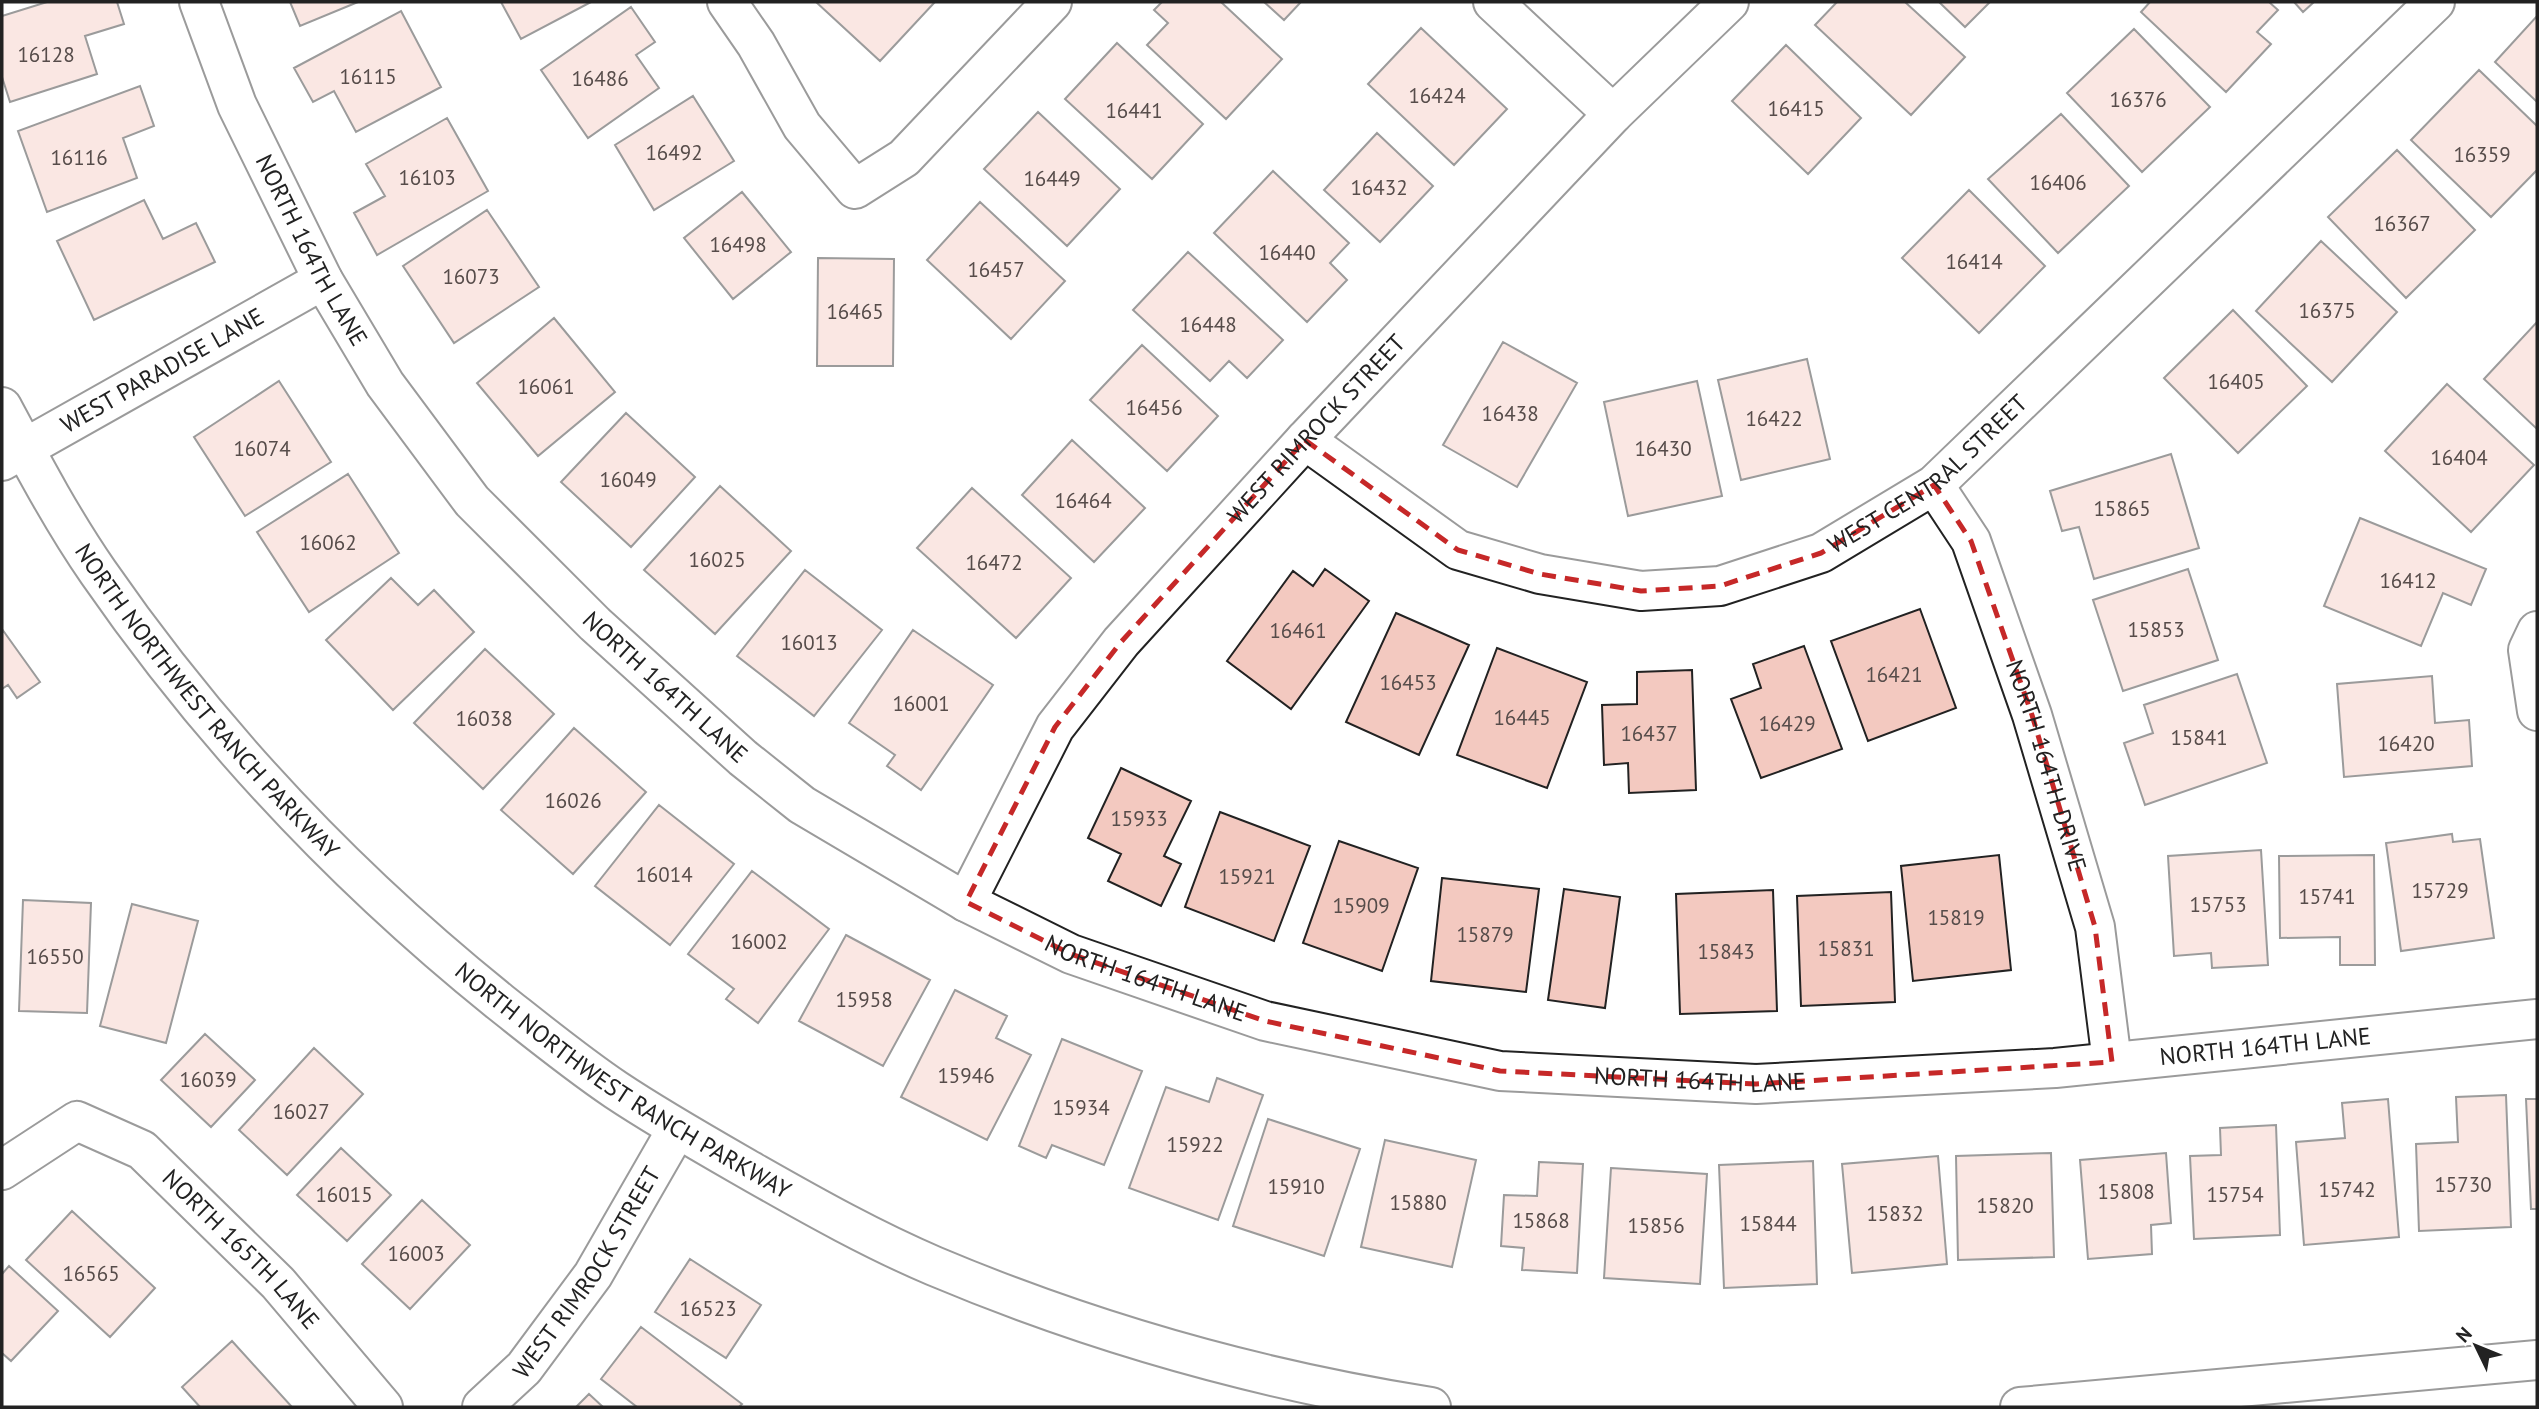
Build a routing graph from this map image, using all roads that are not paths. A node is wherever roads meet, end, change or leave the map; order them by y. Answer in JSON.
{"nodes":[{"id":1,"x":199,"y":2,"type":"edge"},
{"id":2,"x":727,"y":2,"type":"edge"},
{"id":3,"x":1052,"y":2,"type":"edge"},
{"id":4,"x":1493,"y":2,"type":"edge"},
{"id":5,"x":1729,"y":2,"type":"edge"},
{"id":6,"x":2435,"y":2,"type":"edge"},
{"id":7,"x":1612,"y":114,"type":"junction"},
{"id":8,"x":323,"y":280,"type":"junction"},
{"id":9,"x":2,"y":407,"type":"edge"},
{"id":10,"x":1305,"y":440,"type":"junction"},
{"id":11,"x":12,"y":454,"type":"edge"},
{"id":12,"x":1934,"y":485,"type":"junction"},
{"id":13,"x":2537,"y":632,"type":"edge"},
{"id":14,"x":2537,"y":711,"type":"edge"},
{"id":15,"x":966,"y":902,"type":"junction"},
{"id":16,"x":2537,"y":1019,"type":"edge"},
{"id":17,"x":2112,"y":1062,"type":"junction"},
{"id":18,"x":677,"y":1129,"type":"junction"},
{"id":19,"x":2,"y":1170,"type":"edge"},
{"id":20,"x":2537,"y":1360,"type":"edge"},
{"id":21,"x":383,"y":1407,"type":"edge"},
{"id":22,"x":482,"y":1407,"type":"edge"},
{"id":23,"x":1431,"y":1407,"type":"edge"},
{"id":24,"x":2020,"y":1407,"type":"edge"}],
"edges":[{"from":1,"to":8,"type":"street","name":"NORTH 164TH LANE"},
{"from":2,"to":3,"type":"street"},
{"from":4,"to":7,"type":"street"},
{"from":5,"to":7,"type":"street","name":"WEST RIMROCK STREET"},
{"from":6,"to":12,"type":"street","name":"WEST CENTRAL STREET"},
{"from":7,"to":10,"type":"street","name":"WEST RIMROCK STREET"},
{"from":8,"to":11,"type":"street","name":"WEST PARADISE LANE"},
{"from":8,"to":15,"type":"street","name":"NORTH 164TH LANE"},
{"from":9,"to":11,"type":"street","name":"NORTH NORTHWEST RANCH PARKWAY"},
{"from":10,"to":12,"type":"street","name":"WEST CENTRAL STREET"},
{"from":10,"to":15,"type":"street","name":"WEST RIMROCK STREET"},
{"from":11,"to":18,"type":"street","name":"NORTH NORTHWEST RANCH PARKWAY"},
{"from":12,"to":17,"type":"street","name":"NORTH 164TH DRIVE"},
{"from":13,"to":14,"type":"street"},
{"from":15,"to":17,"type":"street","name":"NORTH 164TH LANE"},
{"from":16,"to":17,"type":"street","name":"NORTH 164TH LANE"},
{"from":18,"to":22,"type":"street","name":"WEST RIMROCK STREET"},
{"from":18,"to":23,"type":"street","name":"NORTH NORTHWEST RANCH PARKWAY"},
{"from":19,"to":21,"type":"street","name":"NORTH 165TH LANE"},
{"from":20,"to":24,"type":"street"}]}
